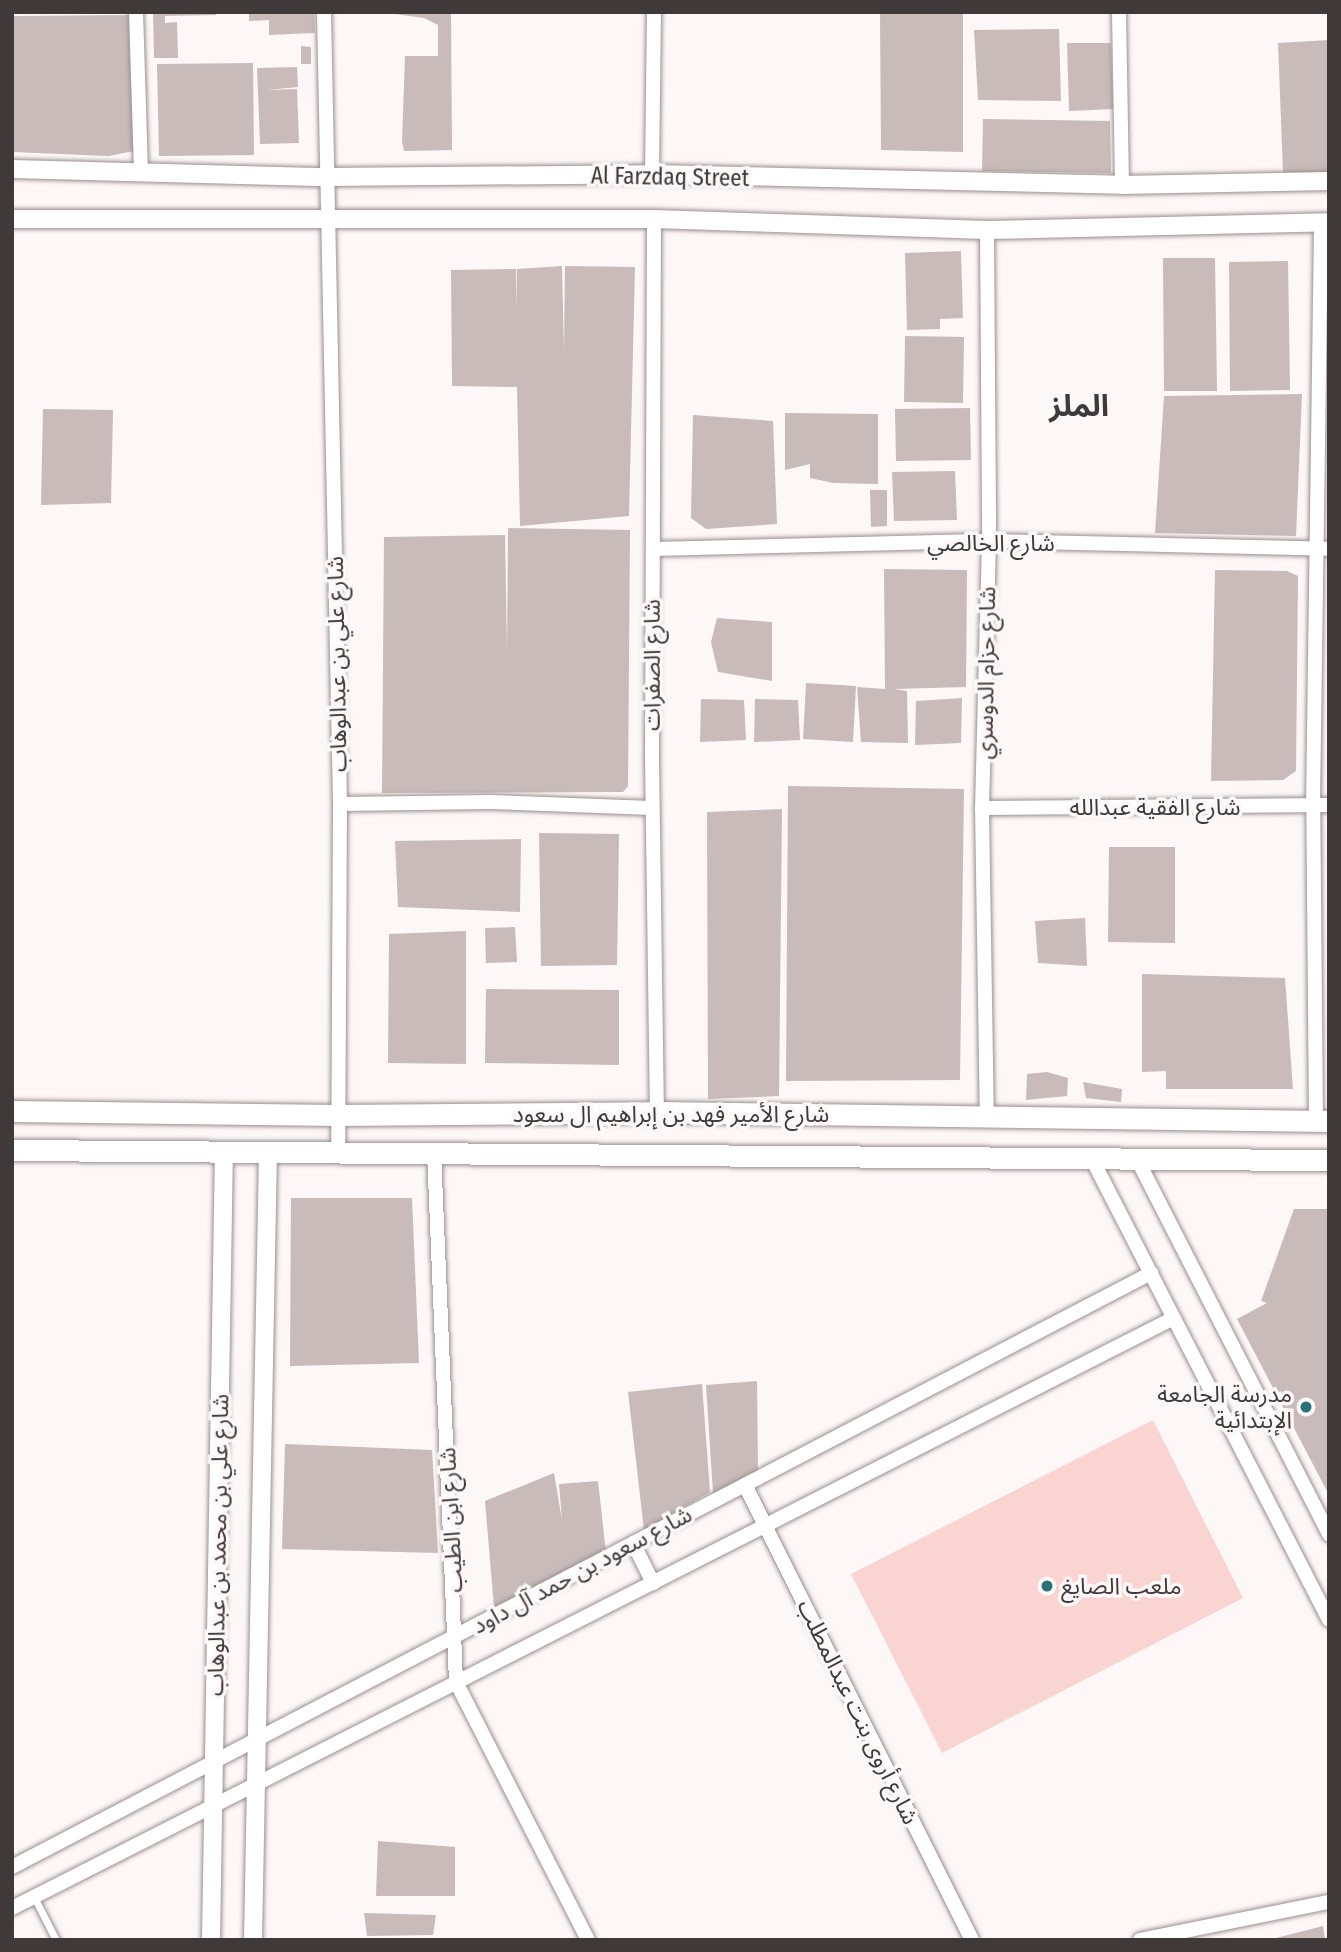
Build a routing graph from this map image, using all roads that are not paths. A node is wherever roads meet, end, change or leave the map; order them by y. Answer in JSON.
{"nodes":[{"id":1,"x":136,"y":12,"type":"edge"},
{"id":2,"x":324,"y":12,"type":"edge"},
{"id":3,"x":653,"y":12,"type":"edge"},
{"id":4,"x":1119,"y":12,"type":"edge"},
{"id":5,"x":12,"y":169,"type":"edge"},
{"id":6,"x":141,"y":174,"type":"junction"},
{"id":7,"x":652,"y":174,"type":"junction"},
{"id":8,"x":326,"y":177,"type":"junction"},
{"id":9,"x":1329,"y":181,"type":"edge"},
{"id":10,"x":1122,"y":185,"type":"junction"},
{"id":11,"x":12,"y":219,"type":"edge"},
{"id":12,"x":654,"y":219,"type":"junction"},
{"id":13,"x":328,"y":221,"type":"junction"},
{"id":14,"x":1325,"y":222,"type":"edge"},
{"id":15,"x":987,"y":230,"type":"junction"},
{"id":16,"x":1325,"y":381,"type":"edge"},
{"id":17,"x":989,"y":541,"type":"junction"},
{"id":18,"x":1322,"y":549,"type":"edge"},
{"id":19,"x":653,"y":550,"type":"junction"},
{"id":20,"x":340,"y":804,"type":"junction"},
{"id":21,"x":1329,"y":805,"type":"edge"},
{"id":22,"x":1313,"y":806,"type":"junction"},
{"id":23,"x":652,"y":808,"type":"junction"},
{"id":24,"x":982,"y":808,"type":"junction"},
{"id":25,"x":12,"y":1111,"type":"edge"},
{"id":26,"x":657,"y":1112,"type":"junction"},
{"id":27,"x":338,"y":1115,"type":"junction"},
{"id":28,"x":988,"y":1116,"type":"junction"},
{"id":29,"x":1323,"y":1121,"type":"edge"},
{"id":30,"x":12,"y":1150,"type":"edge"},
{"id":31,"x":224,"y":1150,"type":"junction"},
{"id":32,"x":268,"y":1151,"type":"junction"},
{"id":33,"x":338,"y":1152,"type":"junction"},
{"id":34,"x":434,"y":1152,"type":"junction"},
{"id":35,"x":1137,"y":1159,"type":"junction"},
{"id":36,"x":1329,"y":1160,"type":"edge"},
{"id":37,"x":1093,"y":1161,"type":"junction"},
{"id":38,"x":1151,"y":1273,"type":"junction"},
{"id":39,"x":1174,"y":1318,"type":"junction"},
{"id":40,"x":745,"y":1485,"type":"junction"},
{"id":41,"x":765,"y":1526,"type":"junction"},
{"id":42,"x":1329,"y":1535,"type":"edge"},
{"id":43,"x":633,"y":1544,"type":"junction"},
{"id":44,"x":653,"y":1583,"type":"junction"},
{"id":45,"x":1329,"y":1620,"type":"edge"},
{"id":46,"x":456,"y":1635,"type":"junction"},
{"id":47,"x":456,"y":1682,"type":"junction"},
{"id":48,"x":257,"y":1740,"type":"junction"},
{"id":49,"x":214,"y":1762,"type":"junction"},
{"id":50,"x":256,"y":1784,"type":"junction"},
{"id":51,"x":213,"y":1806,"type":"junction"},
{"id":52,"x":12,"y":1867,"type":"edge"},
{"id":53,"x":34,"y":1897,"type":"junction"},
{"id":54,"x":1329,"y":1903,"type":"edge"},
{"id":55,"x":12,"y":1908,"type":"edge"},
{"id":56,"x":1201,"y":1934,"type":"edge"},
{"id":57,"x":56,"y":1940,"type":"edge"},
{"id":58,"x":211,"y":1940,"type":"edge"},
{"id":59,"x":253,"y":1940,"type":"edge"},
{"id":60,"x":588,"y":1940,"type":"edge"},
{"id":61,"x":972,"y":1940,"type":"edge"},
{"id":62,"x":1140,"y":1940,"type":"edge"}],
"edges":[{"from":1,"to":6,"type":"street"},
{"from":2,"to":8,"type":"street"},
{"from":3,"to":7,"type":"street"},
{"from":4,"to":10,"type":"street"},
{"from":5,"to":6,"type":"street","name":"Al Farzdaq Street"},
{"from":6,"to":8,"type":"street","name":"Al Farzdaq Street"},
{"from":7,"to":8,"type":"street","name":"Al Farzdaq Street"},
{"from":7,"to":10,"type":"street","name":"Al Farzdaq Street"},
{"from":8,"to":13,"type":"street","name":"شارع علي بن عبدالوهاب"},
{"from":9,"to":10,"type":"street","name":"Al Farzdaq Street"},
{"from":11,"to":13,"type":"street","name":"Al Farzdaq Street"},
{"from":12,"to":13,"type":"street","name":"Al Farzdaq Street"},
{"from":12,"to":15,"type":"street","name":"Al Farzdaq Street"},
{"from":12,"to":19,"type":"street","name":"شارع الصفرات"},
{"from":13,"to":20,"type":"street","name":"شارع علي بن عبدالوهاب"},
{"from":14,"to":15,"type":"street","name":"Al Farzdaq Street"},
{"from":14,"to":16,"type":"street"},
{"from":15,"to":17,"type":"street","name":"شارع حزام الدوسري"},
{"from":16,"to":18,"type":"street"},
{"from":17,"to":18,"type":"street","name":"شارع الخالصي"},
{"from":17,"to":19,"type":"street","name":"شارع الخالصي"},
{"from":17,"to":24,"type":"street","name":"شارع حزام الدوسري"},
{"from":18,"to":22,"type":"street"},
{"from":19,"to":23,"type":"street","name":"شارع الصفرات"},
{"from":20,"to":23,"type":"street"},
{"from":20,"to":27,"type":"street","name":"شارع علي بن عبدالوهاب"},
{"from":21,"to":22,"type":"street","name":"شارع الفقية عبدالله"},
{"from":22,"to":24,"type":"street","name":"شارع الفقية عبدالله"},
{"from":22,"to":29,"type":"street"},
{"from":23,"to":26,"type":"street","name":"شارع الصفرات"},
{"from":24,"to":28,"type":"street","name":"شارع حزام الدوسري"},
{"from":25,"to":27,"type":"main road","name":"شارع الأمير فهد بن إبراهيم ال سعود"},
{"from":26,"to":27,"type":"main road","name":"شارع الأمير فهد بن إبراهيم ال سعود"},
{"from":26,"to":28,"type":"main road","name":"شارع الأمير فهد بن إبراهيم ال سعود"},
{"from":27,"to":33,"type":"street","name":"شارع علي بن عبدالوهاب"},
{"from":28,"to":29,"type":"main road","name":"شارع الأمير فهد بن إبراهيم ال سعود"},
{"from":30,"to":31,"type":"main road","name":"شارع الأمير فهد بن إبراهيم ال سعود"},
{"from":31,"to":32,"type":"main road","name":"شارع الأمير فهد بن إبراهيم ال سعود"},
{"from":31,"to":49,"type":"street","name":"شارع علي بن محمد بن عبدالوهاب"},
{"from":32,"to":33,"type":"main road","name":"شارع الأمير فهد بن إبراهيم ال سعود"},
{"from":32,"to":48,"type":"street"},
{"from":33,"to":34,"type":"main road","name":"شارع الأمير فهد بن إبراهيم ال سعود"},
{"from":34,"to":37,"type":"main road","name":"شارع الأمير فهد بن إبراهيم ال سعود"},
{"from":34,"to":46,"type":"street","name":"شارع ابن الطيب"},
{"from":35,"to":36,"type":"main road","name":"شارع الأمير فهد بن إبراهيم ال سعود"},
{"from":35,"to":37,"type":"main road","name":"شارع الأمير فهد بن إبراهيم ال سعود"},
{"from":35,"to":42,"type":"street"},
{"from":37,"to":38,"type":"street"},
{"from":38,"to":39,"type":"street"},
{"from":38,"to":40,"type":"street","name":"شارع سعود بن حمد آل داود"},
{"from":39,"to":41,"type":"street"},
{"from":39,"to":45,"type":"street"},
{"from":40,"to":41,"type":"street","name":"شارع أروى بنت عبدالمطلب"},
{"from":40,"to":43,"type":"street","name":"شارع سعود بن حمد آل داود"},
{"from":41,"to":44,"type":"street"},
{"from":41,"to":61,"type":"street","name":"شارع أروى بنت عبدالمطلب"},
{"from":43,"to":44,"type":"street"},
{"from":43,"to":46,"type":"street","name":"شارع سعود بن حمد آل داود"},
{"from":44,"to":47,"type":"street"},
{"from":46,"to":47,"type":"street","name":"شارع ابن الطيب"},
{"from":46,"to":48,"type":"street","name":"شارع سعود بن حمد آل داود"},
{"from":47,"to":50,"type":"street"},
{"from":47,"to":60,"type":"street","name":"شارع ابن الطيب"},
{"from":48,"to":49,"type":"street","name":"شارع سعود بن حمد آل داود"},
{"from":48,"to":50,"type":"street"},
{"from":49,"to":51,"type":"street","name":"شارع علي بن محمد بن عبدالوهاب"},
{"from":49,"to":52,"type":"street","name":"شارع سعود بن حمد آل داود"},
{"from":50,"to":51,"type":"street"},
{"from":50,"to":59,"type":"street"},
{"from":51,"to":53,"type":"street"},
{"from":51,"to":58,"type":"street","name":"شارع علي بن محمد بن عبدالوهاب"},
{"from":53,"to":55,"type":"street"},
{"from":53,"to":57,"type":"lane"},
{"from":54,"to":56,"type":"street"},
{"from":56,"to":62,"type":"street"}]}
